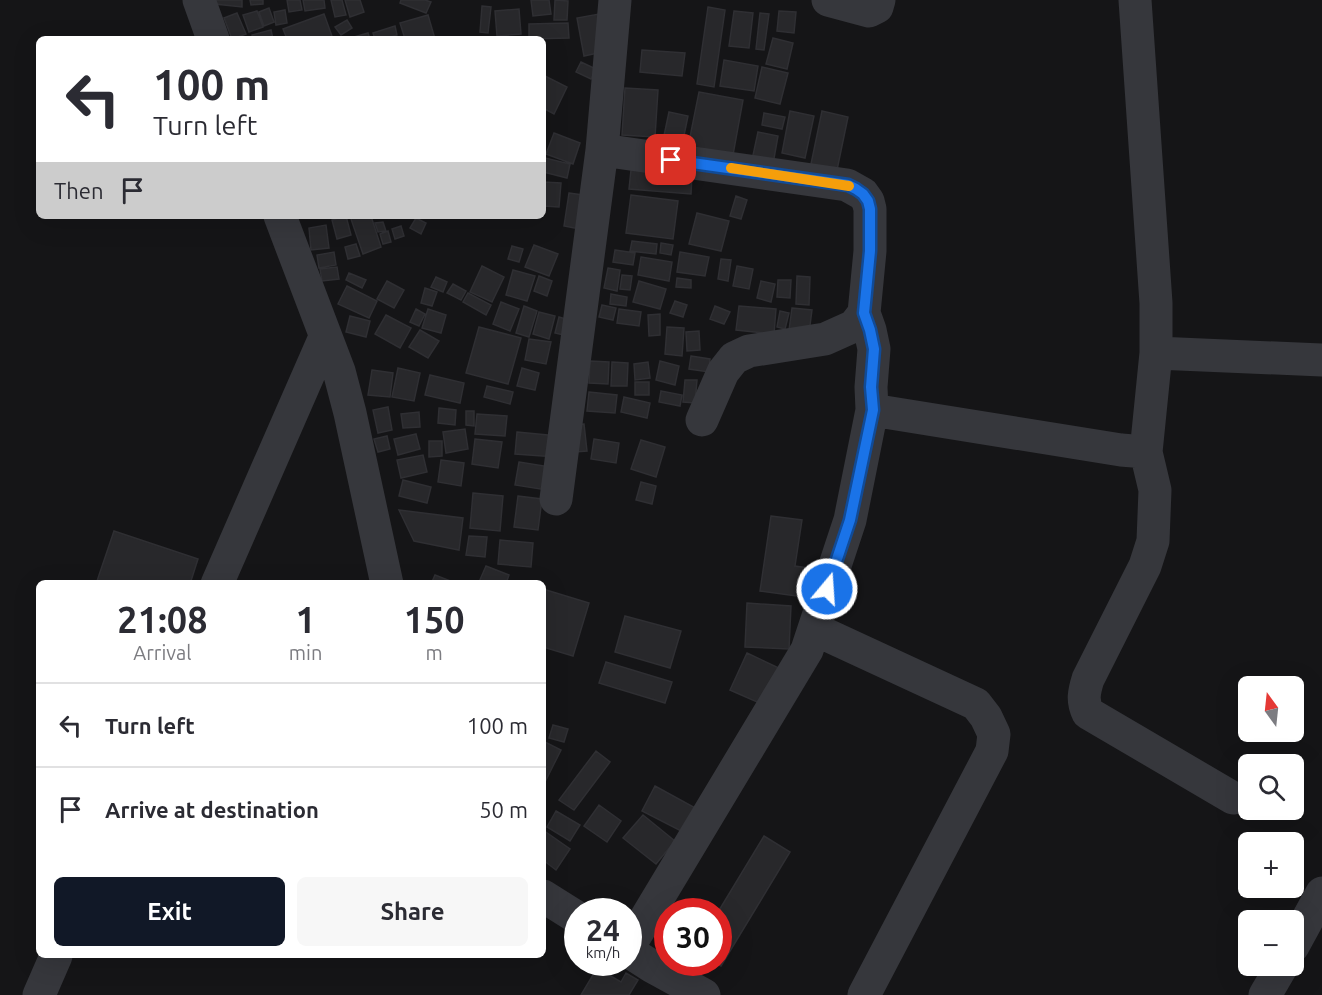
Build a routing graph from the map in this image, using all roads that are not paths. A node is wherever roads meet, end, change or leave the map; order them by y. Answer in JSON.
{"nodes":[{"id":1,"x":199,"y":0,"type":"edge"},
{"id":2,"x":615,"y":0,"type":"edge"},
{"id":3,"x":828,"y":0,"type":"edge"},
{"id":4,"x":879,"y":0,"type":"edge"},
{"id":5,"x":1135,"y":0,"type":"edge"},
{"id":6,"x":212,"y":36,"type":"edge"},
{"id":7,"x":602,"y":150,"type":"junction"},
{"id":8,"x":281,"y":219,"type":"edge"},
{"id":9,"x":864,"y":313,"type":"junction"},
{"id":10,"x":325,"y":337,"type":"junction"},
{"id":11,"x":1156,"y":353,"type":"junction"},
{"id":12,"x":1322,"y":360,"type":"edge"},
{"id":13,"x":873,"y":410,"type":"junction"},
{"id":14,"x":702,"y":420,"type":"dead end"},
{"id":15,"x":1146,"y":452,"type":"junction"},
{"id":16,"x":556,"y":499,"type":"dead end"},
{"id":17,"x":219,"y":580,"type":"edge"},
{"id":18,"x":386,"y":580,"type":"edge"},
{"id":19,"x":814,"y":629,"type":"junction"},
{"id":20,"x":1233,"y":798,"type":"dead end"},
{"id":21,"x":1322,"y":893,"type":"edge"},
{"id":22,"x":546,"y":898,"type":"edge"},
{"id":23,"x":564,"y":909,"type":"edge"},
{"id":24,"x":1304,"y":926,"type":"edge"},
{"id":25,"x":642,"y":927,"type":"edge"},
{"id":26,"x":55,"y":958,"type":"edge"},
{"id":27,"x":642,"y":960,"type":"edge"},
{"id":28,"x":39,"y":995,"type":"edge"},
{"id":29,"x":704,"y":995,"type":"edge"},
{"id":30,"x":864,"y":995,"type":"edge"}],
"edges":[{"from":1,"to":6,"type":"street"},
{"from":2,"to":7,"type":"street"},
{"from":3,"to":4,"type":"street"},
{"from":5,"to":11,"type":"street"},
{"from":7,"to":9,"type":"street"},
{"from":7,"to":16,"type":"street"},
{"from":8,"to":10,"type":"street"},
{"from":9,"to":13,"type":"street"},
{"from":9,"to":14,"type":"street"},
{"from":10,"to":17,"type":"street"},
{"from":10,"to":18,"type":"street"},
{"from":11,"to":12,"type":"street"},
{"from":11,"to":15,"type":"street"},
{"from":13,"to":15,"type":"street"},
{"from":13,"to":19,"type":"street"},
{"from":15,"to":20,"type":"street"},
{"from":19,"to":25,"type":"street"},
{"from":19,"to":30,"type":"street"},
{"from":21,"to":24,"type":"street"},
{"from":22,"to":23,"type":"street"},
{"from":26,"to":28,"type":"street"},
{"from":27,"to":29,"type":"street"}]}
